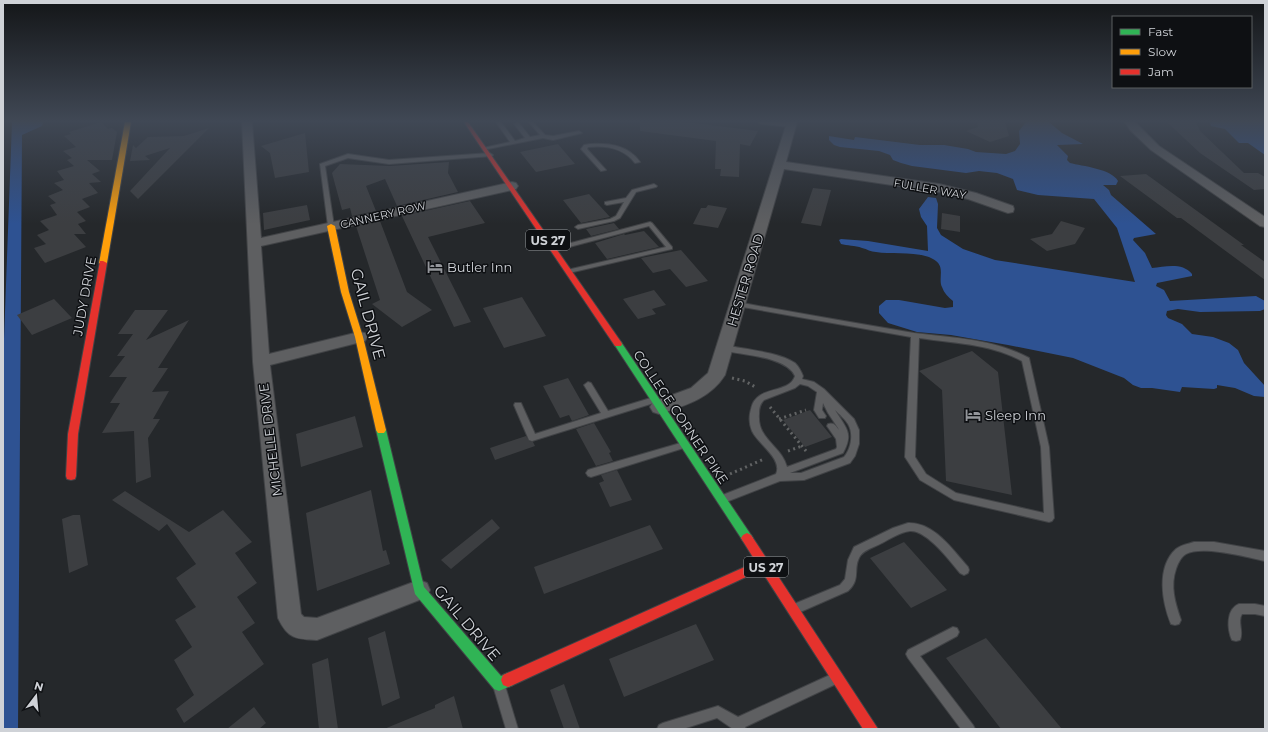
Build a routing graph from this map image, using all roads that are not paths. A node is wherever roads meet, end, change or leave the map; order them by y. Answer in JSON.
{"nodes":[{"id":1,"x":122,"y":156,"type":"edge"},
{"id":2,"x":249,"y":156,"type":"edge"},
{"id":3,"x":348,"y":156,"type":"edge"},
{"id":4,"x":349,"y":156,"type":"edge"},
{"id":5,"x":446,"y":156,"type":"edge"},
{"id":6,"x":490,"y":156,"type":"edge"},
{"id":7,"x":590,"y":156,"type":"edge"},
{"id":8,"x":632,"y":156,"type":"edge"},
{"id":9,"x":782,"y":156,"type":"edge"},
{"id":10,"x":1167,"y":156,"type":"edge"},
{"id":11,"x":638,"y":162,"type":"dead end"},
{"id":12,"x":779,"y":165,"type":"junction"},
{"id":13,"x":602,"y":170,"type":"dead end"},
{"id":14,"x":512,"y":186,"type":"junction"},
{"id":15,"x":654,"y":186,"type":"dead end"},
{"id":16,"x":628,"y":200,"type":"junction"},
{"id":17,"x":607,"y":203,"type":"dead end"},
{"id":18,"x":1008,"y":209,"type":"dead end"},
{"id":19,"x":1265,"y":223,"type":"edge"},
{"id":20,"x":332,"y":226,"type":"junction"},
{"id":21,"x":578,"y":227,"type":"dead end"},
{"id":22,"x":255,"y":243,"type":"junction"},
{"id":23,"x":554,"y":249,"type":"junction"},
{"id":24,"x":569,"y":271,"type":"junction"},
{"id":25,"x":737,"y":304,"type":"junction"},
{"id":26,"x":915,"y":335,"type":"junction"},
{"id":27,"x":359,"y":337,"type":"junction"},
{"id":28,"x":724,"y":348,"type":"junction"},
{"id":29,"x":261,"y":362,"type":"junction"},
{"id":30,"x":798,"y":381,"type":"junction"},
{"id":31,"x":588,"y":385,"type":"dead end"},
{"id":32,"x":821,"y":391,"type":"junction"},
{"id":33,"x":657,"y":403,"type":"junction"},
{"id":34,"x":518,"y":405,"type":"dead end"},
{"id":35,"x":606,"y":415,"type":"junction"},
{"id":36,"x":822,"y":416,"type":"dead end"},
{"id":37,"x":831,"y":426,"type":"dead end"},
{"id":38,"x":684,"y":444,"type":"junction"},
{"id":39,"x":842,"y":447,"type":"junction"},
{"id":40,"x":591,"y":473,"type":"dead end"},
{"id":41,"x":781,"y":474,"type":"junction"},
{"id":42,"x":71,"y":476,"type":"dead end"},
{"id":43,"x":721,"y":500,"type":"junction"},
{"id":44,"x":1265,"y":556,"type":"edge"},
{"id":45,"x":763,"y":564,"type":"junction"},
{"id":46,"x":964,"y":570,"type":"dead end"},
{"id":47,"x":419,"y":590,"type":"junction"},
{"id":48,"x":794,"y":610,"type":"junction"},
{"id":49,"x":1265,"y":611,"type":"edge"},
{"id":50,"x":1175,"y":620,"type":"dead end"},
{"id":51,"x":953,"y":632,"type":"dead end"},
{"id":52,"x":1236,"y":636,"type":"dead end"},
{"id":53,"x":838,"y":677,"type":"junction"},
{"id":54,"x":499,"y":684,"type":"junction"},
{"id":55,"x":738,"y":726,"type":"edge"},
{"id":56,"x":512,"y":729,"type":"edge"},
{"id":57,"x":663,"y":729,"type":"edge"},
{"id":58,"x":871,"y":729,"type":"edge"},
{"id":59,"x":969,"y":729,"type":"edge"}],
"edges":[{"from":1,"to":42,"type":"main road","name":"JUDY DRIVE"},
{"from":2,"to":22,"type":"street","name":"MICHELLE DRIVE"},
{"from":3,"to":20,"type":"lane"},
{"from":4,"to":5,"type":"lane"},
{"from":6,"to":14,"type":"main road","name":"COLLEGE CORNER PIKE","number":"US 27"},
{"from":7,"to":13,"type":"lane"},
{"from":8,"to":11,"type":"lane"},
{"from":9,"to":12,"type":"street","name":"HESTER ROAD"},
{"from":10,"to":19,"type":"street"},
{"from":12,"to":18,"type":"street","name":"FULLER WAY"},
{"from":12,"to":25,"type":"street","name":"HESTER ROAD"},
{"from":14,"to":20,"type":"street","name":"CANNERY ROW"},
{"from":14,"to":23,"type":"main road","name":"COLLEGE CORNER PIKE","number":"US 27"},
{"from":15,"to":16,"type":"lane"},
{"from":16,"to":17,"type":"lane"},
{"from":16,"to":21,"type":"lane"},
{"from":20,"to":22,"type":"street","name":"CANNERY ROW"},
{"from":20,"to":27,"type":"main road","name":"GAIL DRIVE"},
{"from":22,"to":29,"type":"street","name":"MICHELLE DRIVE"},
{"from":23,"to":24,"type":"main road","name":"COLLEGE CORNER PIKE","number":"US 27"},
{"from":23,"to":24,"type":"lane"},
{"from":24,"to":33,"type":"main road","name":"COLLEGE CORNER PIKE","number":"US 27"},
{"from":25,"to":26,"type":"lane"},
{"from":25,"to":28,"type":"street","name":"HESTER ROAD"},
{"from":26,"to":26,"type":"lane"},
{"from":27,"to":29,"type":"street"},
{"from":27,"to":47,"type":"main road","name":"GAIL DRIVE"},
{"from":28,"to":30,"type":"lane"},
{"from":28,"to":33,"type":"street","name":"HESTER ROAD"},
{"from":29,"to":47,"type":"street","name":"MICHELLE DRIVE"},
{"from":30,"to":32,"type":"lane"},
{"from":30,"to":41,"type":"lane"},
{"from":31,"to":35,"type":"lane"},
{"from":32,"to":36,"type":"lane"},
{"from":32,"to":39,"type":"lane"},
{"from":32,"to":41,"type":"lane"},
{"from":33,"to":35,"type":"lane"},
{"from":33,"to":38,"type":"main road","name":"COLLEGE CORNER PIKE","number":"US 27"},
{"from":34,"to":35,"type":"lane"},
{"from":37,"to":39,"type":"lane"},
{"from":38,"to":40,"type":"lane"},
{"from":38,"to":43,"type":"main road","name":"COLLEGE CORNER PIKE","number":"US 27"},
{"from":39,"to":41,"type":"lane"},
{"from":41,"to":43,"type":"lane"},
{"from":43,"to":45,"type":"main road","name":"COLLEGE CORNER PIKE","number":"US 27"},
{"from":44,"to":50,"type":"lane"},
{"from":45,"to":48,"type":"main road","name":"COLLEGE CORNER PIKE","number":"US 27"},
{"from":45,"to":54,"type":"main road"},
{"from":46,"to":48,"type":"lane"},
{"from":47,"to":54,"type":"main road","name":"GAIL DRIVE"},
{"from":48,"to":53,"type":"main road","name":"COLLEGE CORNER PIKE","number":"US 27"},
{"from":49,"to":52,"type":"lane"},
{"from":51,"to":59,"type":"lane"},
{"from":53,"to":55,"type":"lane"},
{"from":53,"to":58,"type":"main road","name":"COLLEGE CORNER PIKE","number":"US 27"},
{"from":54,"to":56,"type":"lane"},
{"from":55,"to":57,"type":"lane"}]}
